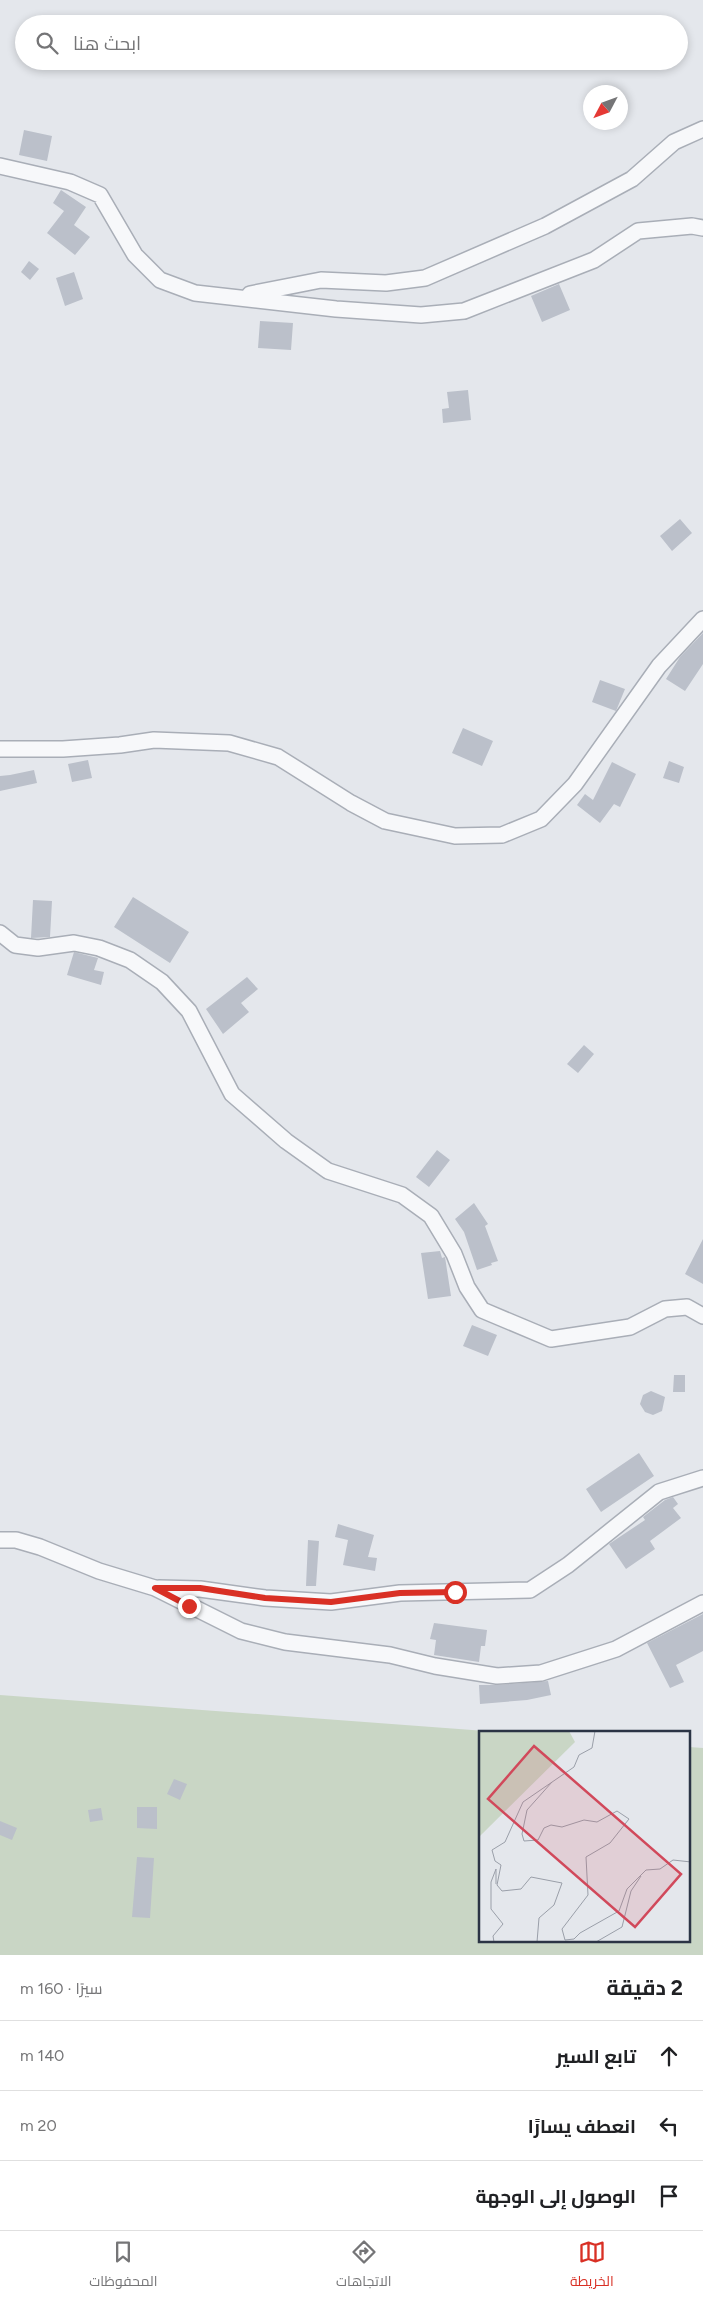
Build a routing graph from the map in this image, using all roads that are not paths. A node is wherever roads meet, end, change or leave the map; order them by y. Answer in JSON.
{"nodes":[{"id":1,"x":703,"y":129,"type":"edge"},
{"id":2,"x":0,"y":166,"type":"edge"},
{"id":3,"x":703,"y":228,"type":"edge"},
{"id":4,"x":233,"y":297,"type":"junction"},
{"id":5,"x":703,"y":619,"type":"edge"},
{"id":6,"x":0,"y":750,"type":"edge"},
{"id":7,"x":0,"y":933,"type":"edge"},
{"id":8,"x":703,"y":1316,"type":"edge"},
{"id":9,"x":703,"y":1478,"type":"edge"},
{"id":10,"x":0,"y":1540,"type":"edge"},
{"id":11,"x":155,"y":1588,"type":"junction"},
{"id":12,"x":703,"y":1603,"type":"edge"}],
"edges":[{"from":1,"to":4,"type":"street"},
{"from":2,"to":4,"type":"street"},
{"from":3,"to":4,"type":"street"},
{"from":5,"to":6,"type":"street"},
{"from":7,"to":8,"type":"street"},
{"from":9,"to":11,"type":"street"},
{"from":10,"to":11,"type":"street"},
{"from":11,"to":12,"type":"street"}]}
